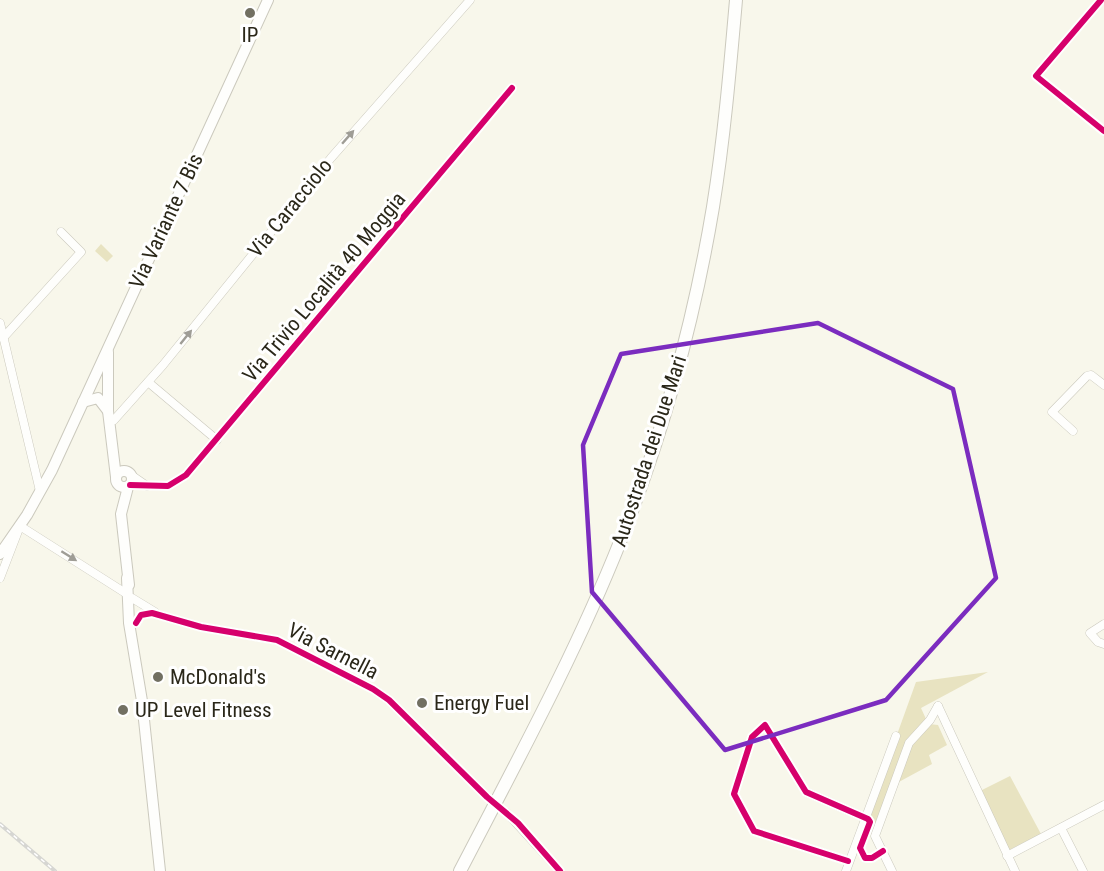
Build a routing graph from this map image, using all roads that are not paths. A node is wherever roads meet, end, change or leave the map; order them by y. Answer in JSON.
{"nodes":[{"id":1,"x":268,"y":0,"type":"edge"},
{"id":2,"x":470,"y":0,"type":"edge"},
{"id":3,"x":736,"y":0,"type":"edge"},
{"id":4,"x":743,"y":0,"type":"edge"},
{"id":5,"x":1101,"y":0,"type":"edge"},
{"id":6,"x":512,"y":88,"type":"dead end"},
{"id":7,"x":1104,"y":131,"type":"edge"},
{"id":8,"x":61,"y":232,"type":"dead end"},
{"id":9,"x":0,"y":323,"type":"edge"},
{"id":10,"x":3,"y":338,"type":"junction"},
{"id":11,"x":109,"y":346,"type":"junction"},
{"id":12,"x":96,"y":375,"type":"junction"},
{"id":13,"x":108,"y":375,"type":"junction"},
{"id":14,"x":148,"y":382,"type":"junction"},
{"id":15,"x":1104,"y":385,"type":"edge"},
{"id":16,"x":83,"y":402,"type":"junction"},
{"id":17,"x":111,"y":415,"type":"junction"},
{"id":18,"x":1073,"y":431,"type":"dead end"},
{"id":19,"x":217,"y":440,"type":"junction"},
{"id":20,"x":115,"y":451,"type":"junction"},
{"id":21,"x":116,"y":480,"type":"junction"},
{"id":22,"x":130,"y":480,"type":"junction"},
{"id":23,"x":40,"y":491,"type":"junction"},
{"id":24,"x":122,"y":507,"type":"junction"},
{"id":25,"x":20,"y":526,"type":"junction"},
{"id":26,"x":0,"y":554,"type":"edge"},
{"id":27,"x":0,"y":578,"type":"edge"},
{"id":28,"x":129,"y":596,"type":"junction"},
{"id":29,"x":137,"y":613,"type":"junction"},
{"id":30,"x":161,"y":615,"type":"junction"},
{"id":31,"x":1104,"y":624,"type":"edge"},
{"id":32,"x":132,"y":636,"type":"junction"},
{"id":33,"x":1104,"y":644,"type":"edge"},
{"id":34,"x":142,"y":701,"type":"junction"},
{"id":35,"x":896,"y":736,"type":"dead end"},
{"id":36,"x":487,"y":797,"type":"dead end"},
{"id":37,"x":1104,"y":805,"type":"edge"},
{"id":38,"x":507,"y":813,"type":"dead end"},
{"id":39,"x":865,"y":816,"type":"junction"},
{"id":40,"x":1061,"y":828,"type":"junction"},
{"id":41,"x":883,"y":851,"type":"junction"},
{"id":42,"x":1007,"y":855,"type":"junction"},
{"id":43,"x":848,"y":861,"type":"junction"},
{"id":44,"x":159,"y":871,"type":"edge"},
{"id":45,"x":460,"y":871,"type":"edge"},
{"id":46,"x":468,"y":871,"type":"edge"},
{"id":47,"x":560,"y":871,"type":"edge"},
{"id":48,"x":846,"y":871,"type":"edge"},
{"id":49,"x":892,"y":871,"type":"edge"},
{"id":50,"x":1015,"y":871,"type":"edge"},
{"id":51,"x":1083,"y":871,"type":"edge"}],
"edges":[{"from":1,"to":11,"type":"main road","name":"Via Variante 7 Bis"},
{"from":14,"to":2,"type":"street","name":"Via Caracciolo","one_way":true},
{"from":3,"to":45,"type":"highway","name":"Autostrada dei Due Mari"},
{"from":4,"to":46,"type":"highway","name":"Autostrada dei Due Mari"},
{"from":5,"to":7,"type":"street"},
{"from":6,"to":19,"type":"street","name":"Via Trivio Località 40 Moggia"},
{"from":8,"to":10,"type":"street"},
{"from":9,"to":10,"type":"street"},
{"from":10,"to":23,"type":"street"},
{"from":11,"to":12,"type":"main road"},
{"from":11,"to":13,"type":"main road","name":"Via Variante 7 Bis"},
{"from":12,"to":13,"type":"main road"},
{"from":12,"to":16,"type":"main road"},
{"from":13,"to":16,"type":"main road"},
{"from":13,"to":17,"type":"main road","name":"Via Variante 7 Bis"},
{"from":14,"to":17,"type":"street","name":"Via Caracciolo"},
{"from":14,"to":19,"type":"street"},
{"from":15,"to":18,"type":"street"},
{"from":16,"to":17,"type":"main road"},
{"from":16,"to":23,"type":"main road"},
{"from":17,"to":20,"type":"main road","name":"Via Variante 7 Bis"},
{"from":19,"to":22,"type":"street","name":"Via Trivio Località 40 Moggia"},
{"from":20,"to":21,"type":"main road","name":"Via Variante 7 Bis"},
{"from":20,"to":22,"type":"main road","name":"Via Variante 7 Bis"},
{"from":21,"to":22,"type":"main road"},
{"from":21,"to":24,"type":"main road","name":"Via Variante 7 Bis"},
{"from":22,"to":24,"type":"main road","name":"Via Variante 7 Bis"},
{"from":23,"to":25,"type":"main road"},
{"from":24,"to":28,"type":"main road","name":"Via Variante 7 Bis"},
{"from":25,"to":26,"type":"main road"},
{"from":25,"to":27,"type":"street"},
{"from":25,"to":28,"type":"street","one_way":true},
{"from":28,"to":29,"type":"main road","name":"Via Variante 7 Bis"},
{"from":28,"to":32,"type":"main road","name":"Via Variante 7 Bis"},
{"from":29,"to":30,"type":"street","name":"Via Sarnella"},
{"from":29,"to":30,"type":"street"},
{"from":29,"to":32,"type":"main road","name":"Via Variante 7 Bis"},
{"from":29,"to":34,"type":"main road","name":"Via Variante 7 Bis"},
{"from":30,"to":36,"type":"street","name":"Via Sarnella"},
{"from":31,"to":33,"type":"street"},
{"from":32,"to":34,"type":"main road","name":"Via Variante 7 Bis"},
{"from":34,"to":44,"type":"main road","name":"Via Variante 7 Bis"},
{"from":35,"to":39,"type":"street"},
{"from":37,"to":40,"type":"street"},
{"from":38,"to":47,"type":"street"},
{"from":39,"to":41,"type":"street"},
{"from":39,"to":43,"type":"street"},
{"from":39,"to":43,"type":"street"},
{"from":40,"to":42,"type":"street"},
{"from":40,"to":51,"type":"street"},
{"from":41,"to":42,"type":"street"},
{"from":41,"to":49,"type":"street"},
{"from":42,"to":50,"type":"street"},
{"from":43,"to":48,"type":"street"}]}
